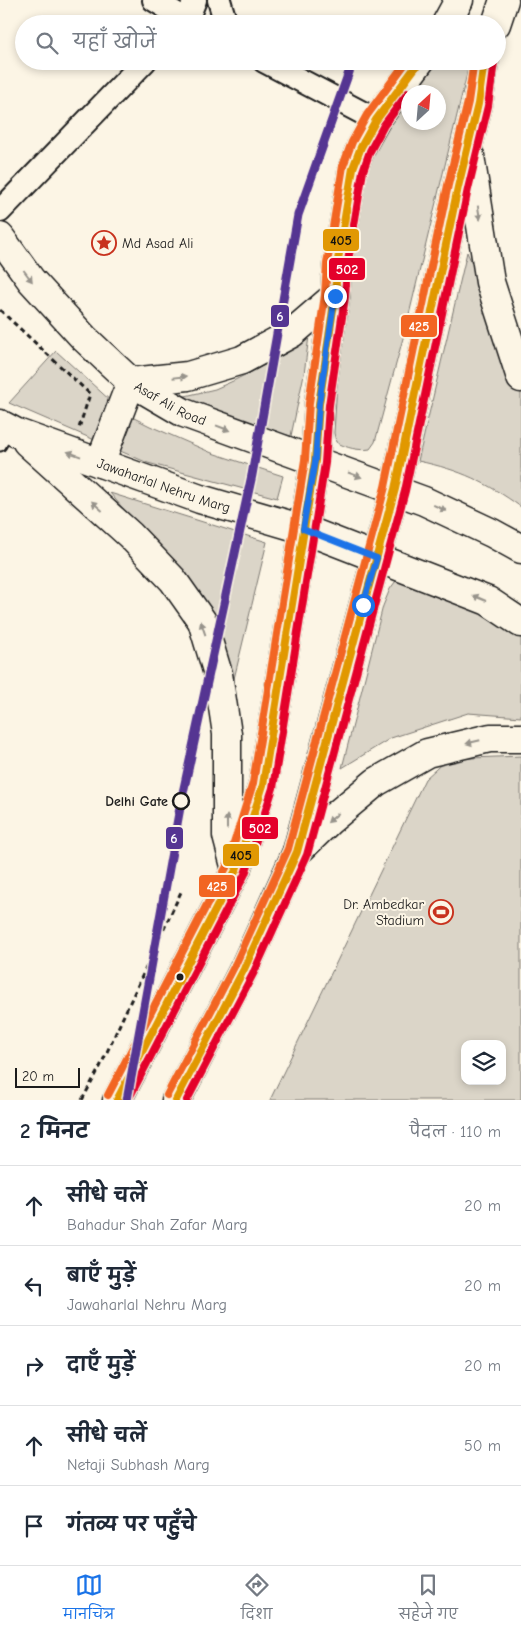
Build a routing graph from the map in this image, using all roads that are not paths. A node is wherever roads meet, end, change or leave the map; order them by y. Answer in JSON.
{"nodes":[{"id":1,"x":155,"y":0,"type":"edge"},
{"id":2,"x":219,"y":0,"type":"edge"},
{"id":3,"x":459,"y":0,"type":"edge"},
{"id":4,"x":504,"y":0,"type":"edge"},
{"id":5,"x":186,"y":15,"type":"edge"},
{"id":6,"x":223,"y":15,"type":"edge"},
{"id":7,"x":451,"y":15,"type":"edge"},
{"id":8,"x":499,"y":15,"type":"edge"},
{"id":9,"x":136,"y":70,"type":"edge"},
{"id":10,"x":281,"y":70,"type":"edge"},
{"id":11,"x":413,"y":70,"type":"edge"},
{"id":12,"x":483,"y":70,"type":"edge"},
{"id":13,"x":376,"y":120,"type":"junction"},
{"id":14,"x":468,"y":148,"type":"junction"},
{"id":15,"x":0,"y":211,"type":"edge"},
{"id":16,"x":0,"y":237,"type":"edge"},
{"id":17,"x":335,"y":296,"type":"junction"},
{"id":18,"x":521,"y":378,"type":"edge"},
{"id":19,"x":131,"y":382,"type":"junction"},
{"id":20,"x":7,"y":433,"type":"edge"},
{"id":21,"x":315,"y":461,"type":"junction"},
{"id":22,"x":100,"y":463,"type":"junction"},
{"id":23,"x":395,"y":489,"type":"junction"},
{"id":24,"x":303,"y":529,"type":"junction"},
{"id":25,"x":521,"y":549,"type":"edge"},
{"id":26,"x":377,"y":558,"type":"junction"},
{"id":27,"x":521,"y":623,"type":"edge"},
{"id":28,"x":521,"y":738,"type":"edge"},
{"id":29,"x":297,"y":852,"type":"junction"},
{"id":30,"x":236,"y":870,"type":"junction"},
{"id":31,"x":117,"y":1100,"type":"edge"},
{"id":32,"x":176,"y":1100,"type":"edge"}],
"edges":[{"from":1,"to":5,"type":"street"},
{"from":2,"to":6,"type":"street"},
{"from":3,"to":7,"type":"main road"},
{"from":4,"to":8,"type":"main road"},
{"from":9,"to":15,"type":"street"},
{"from":10,"to":13,"type":"street"},
{"from":11,"to":13,"type":"main road"},
{"from":12,"to":14,"type":"main road"},
{"from":13,"to":17,"type":"main road"},
{"from":14,"to":18,"type":"main road","one_way":true},
{"from":14,"to":23,"type":"main road"},
{"from":16,"to":19,"type":"main road","name":"Asaf Ali Road","one_way":true},
{"from":19,"to":17,"type":"main road","one_way":true},
{"from":17,"to":21,"type":"main road"},
{"from":19,"to":21,"type":"main road","name":"Asaf Ali Road","one_way":true},
{"from":19,"to":22,"type":"main road"},
{"from":22,"to":20,"type":"main road","name":"Jawaharlal Nehru Marg","one_way":true},
{"from":30,"to":20,"type":"main road","one_way":true},
{"from":21,"to":23,"type":"main road","name":"Asaf Ali Road","one_way":true},
{"from":21,"to":24,"type":"main road"},
{"from":22,"to":24,"type":"main road","name":"Jawaharlal Nehru Marg"},
{"from":23,"to":25,"type":"main road","one_way":true},
{"from":23,"to":26,"type":"main road"},
{"from":24,"to":26,"type":"main road","name":"Jawaharlal Nehru Marg"},
{"from":24,"to":30,"type":"main road"},
{"from":27,"to":26,"type":"main road","name":"Jawaharlal Nehru Marg","one_way":true},
{"from":26,"to":29,"type":"main road"},
{"from":28,"to":29,"type":"main road","one_way":true},
{"from":29,"to":32,"type":"main road"},
{"from":30,"to":31,"type":"main road"}]}
